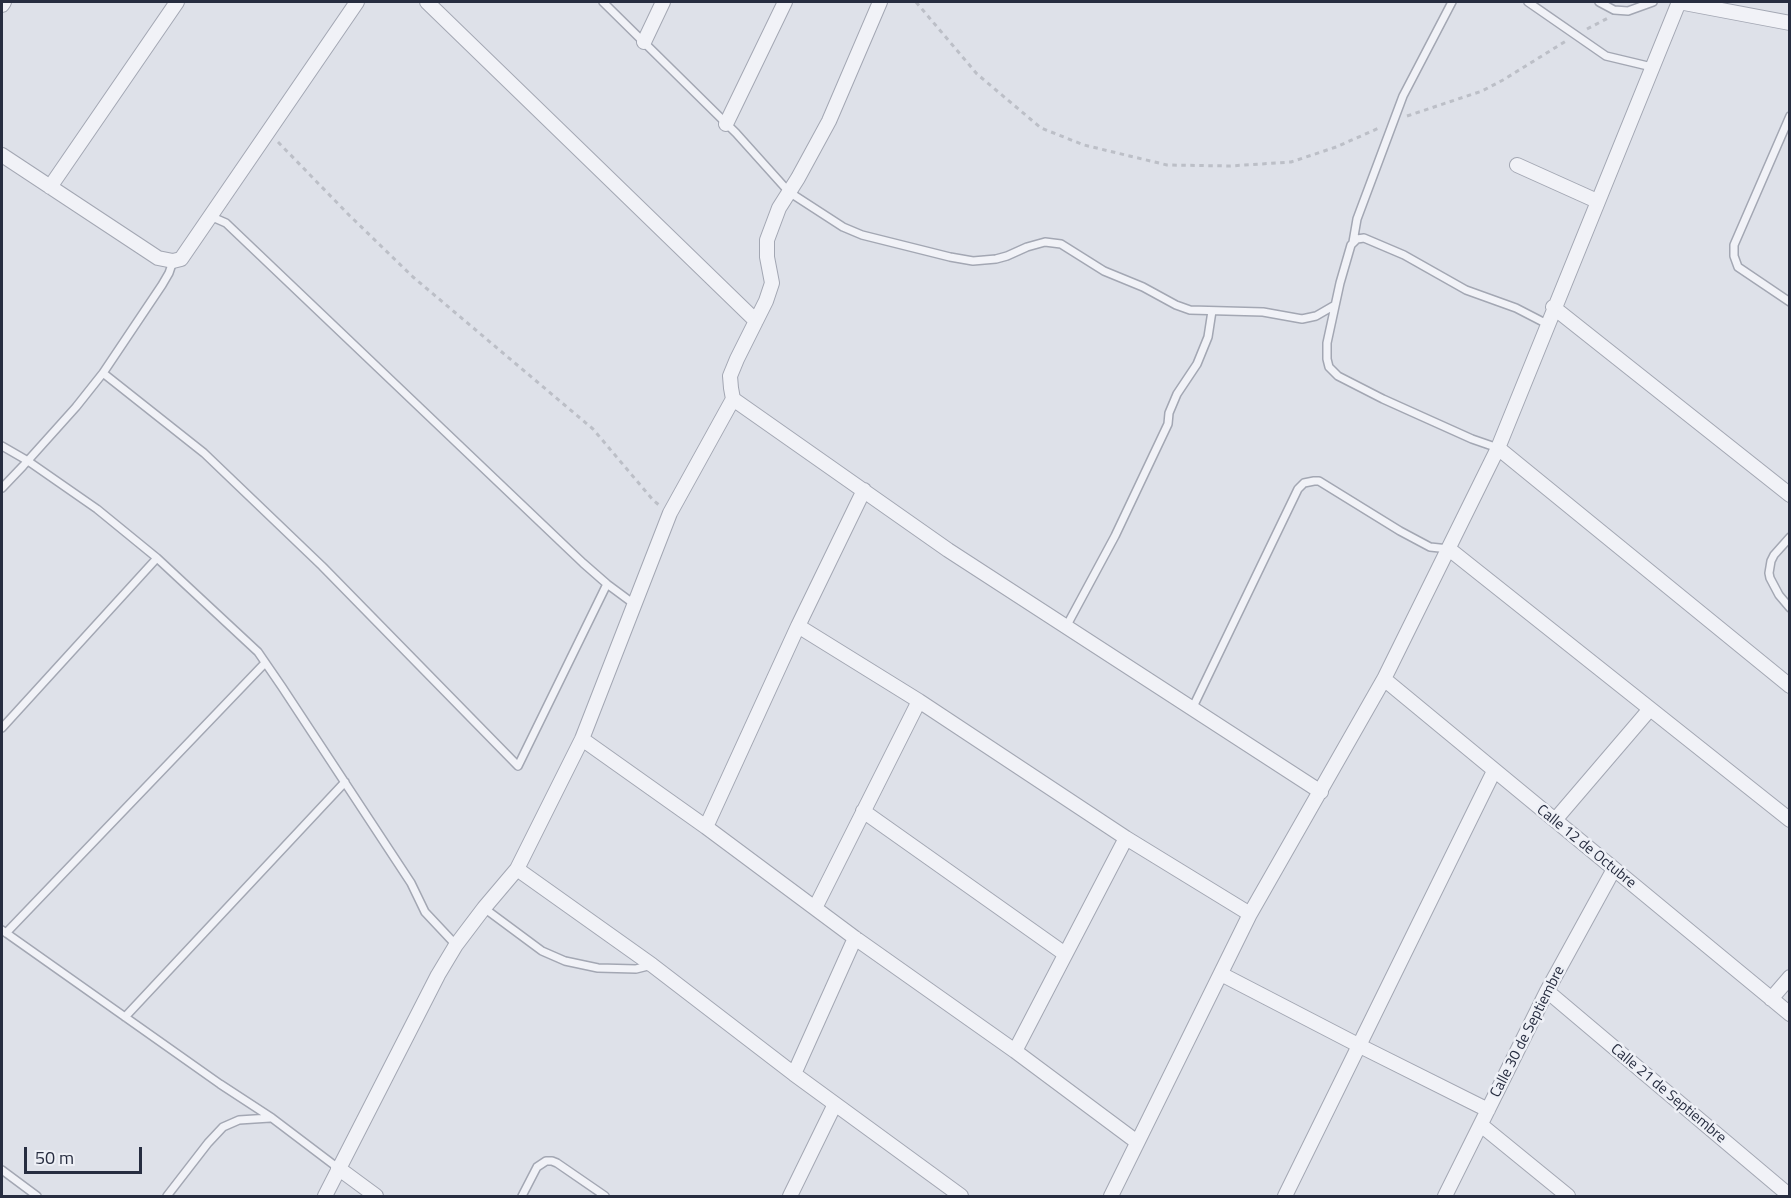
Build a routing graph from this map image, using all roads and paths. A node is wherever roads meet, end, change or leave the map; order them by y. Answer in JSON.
{"nodes":[{"id":1,"x":4,"y":2,"type":"edge"},
{"id":2,"x":177,"y":2,"type":"edge"},
{"id":3,"x":427,"y":2,"type":"edge"},
{"id":4,"x":603,"y":2,"type":"edge"},
{"id":5,"x":663,"y":2,"type":"edge"},
{"id":6,"x":785,"y":2,"type":"edge"},
{"id":7,"x":880,"y":2,"type":"edge"},
{"id":8,"x":916,"y":2,"type":"edge"},
{"id":9,"x":1452,"y":2,"type":"edge"},
{"id":10,"x":1528,"y":2,"type":"edge"},
{"id":11,"x":1599,"y":2,"type":"edge"},
{"id":12,"x":1653,"y":2,"type":"edge"},
{"id":13,"x":1679,"y":2,"type":"edge"},
{"id":14,"x":352,"y":3,"type":"edge"},
{"id":15,"x":2,"y":6,"type":"edge"},
{"id":16,"x":1620,"y":11,"type":"junction"},
{"id":17,"x":1790,"y":22,"type":"edge"},
{"id":18,"x":1576,"y":34,"type":"junction"},
{"id":19,"x":644,"y":42,"type":"junction"},
{"id":20,"x":1652,"y":68,"type":"junction"},
{"id":21,"x":1790,"y":116,"type":"edge"},
{"id":22,"x":1394,"y":122,"type":"junction"},
{"id":23,"x":726,"y":124,"type":"junction"},
{"id":24,"x":270,"y":130,"type":"junction"},
{"id":25,"x":2,"y":155,"type":"edge"},
{"id":26,"x":1517,"y":165,"type":"dead end"},
{"id":27,"x":51,"y":187,"type":"junction"},
{"id":28,"x":789,"y":192,"type":"junction"},
{"id":29,"x":1597,"y":201,"type":"junction"},
{"id":30,"x":210,"y":216,"type":"junction"},
{"id":31,"x":1353,"y":242,"type":"junction"},
{"id":32,"x":172,"y":261,"type":"junction"},
{"id":33,"x":1790,"y":302,"type":"edge"},
{"id":34,"x":1335,"y":305,"type":"junction"},
{"id":35,"x":1553,"y":307,"type":"junction"},
{"id":36,"x":1212,"y":311,"type":"junction"},
{"id":37,"x":756,"y":321,"type":"junction"},
{"id":38,"x":1547,"y":324,"type":"junction"},
{"id":39,"x":103,"y":373,"type":"junction"},
{"id":40,"x":733,"y":399,"type":"junction"},
{"id":41,"x":2,"y":446,"type":"edge"},
{"id":42,"x":1498,"y":448,"type":"junction"},
{"id":43,"x":28,"y":461,"type":"junction"},
{"id":44,"x":2,"y":488,"type":"edge"},
{"id":45,"x":864,"y":490,"type":"junction"},
{"id":46,"x":1790,"y":495,"type":"edge"},
{"id":47,"x":670,"y":513,"type":"junction"},
{"id":48,"x":1790,"y":537,"type":"edge"},
{"id":49,"x":1449,"y":549,"type":"junction"},
{"id":50,"x":157,"y":558,"type":"junction"},
{"id":51,"x":606,"y":584,"type":"junction"},
{"id":52,"x":634,"y":604,"type":"junction"},
{"id":53,"x":1790,"y":608,"type":"edge"},
{"id":54,"x":798,"y":626,"type":"junction"},
{"id":55,"x":1066,"y":627,"type":"junction"},
{"id":56,"x":265,"y":663,"type":"junction"},
{"id":57,"x":1384,"y":679,"type":"junction"},
{"id":58,"x":1790,"y":686,"type":"edge"},
{"id":59,"x":919,"y":701,"type":"junction"},
{"id":60,"x":1192,"y":709,"type":"junction"},
{"id":61,"x":1650,"y":709,"type":"junction"},
{"id":62,"x":2,"y":728,"type":"edge"},
{"id":63,"x":582,"y":739,"type":"junction"},
{"id":64,"x":1494,"y":771,"type":"junction"},
{"id":65,"x":345,"y":782,"type":"junction"},
{"id":66,"x":1321,"y":792,"type":"junction"},
{"id":67,"x":863,"y":811,"type":"junction"},
{"id":68,"x":1555,"y":820,"type":"junction"},
{"id":69,"x":1790,"y":820,"type":"edge"},
{"id":70,"x":706,"y":827,"type":"junction"},
{"id":71,"x":1126,"y":838,"type":"junction"},
{"id":72,"x":517,"y":869,"type":"junction"},
{"id":73,"x":1614,"y":869,"type":"junction"},
{"id":74,"x":484,"y":908,"type":"junction"},
{"id":75,"x":815,"y":908,"type":"junction"},
{"id":76,"x":1250,"y":914,"type":"junction"},
{"id":77,"x":4,"y":932,"type":"edge"},
{"id":78,"x":855,"y":938,"type":"junction"},
{"id":79,"x":456,"y":945,"type":"junction"},
{"id":80,"x":1065,"y":954,"type":"junction"},
{"id":81,"x":651,"y":965,"type":"junction"},
{"id":82,"x":1221,"y":974,"type":"junction"},
{"id":83,"x":1790,"y":977,"type":"edge"},
{"id":84,"x":1547,"y":992,"type":"junction"},
{"id":85,"x":1771,"y":999,"type":"junction"},
{"id":86,"x":1790,"y":1014,"type":"edge"},
{"id":87,"x":125,"y":1017,"type":"junction"},
{"id":88,"x":1360,"y":1046,"type":"junction"},
{"id":89,"x":1015,"y":1051,"type":"junction"},
{"id":90,"x":794,"y":1074,"type":"junction"},
{"id":91,"x":835,"y":1104,"type":"junction"},
{"id":92,"x":1488,"y":1110,"type":"junction"},
{"id":93,"x":272,"y":1118,"type":"junction"},
{"id":94,"x":1481,"y":1125,"type":"junction"},
{"id":95,"x":1137,"y":1142,"type":"junction"},
{"id":96,"x":338,"y":1168,"type":"junction"},
{"id":97,"x":2,"y":1170,"type":"edge"},
{"id":98,"x":957,"y":1195,"type":"edge"},
{"id":99,"x":1790,"y":1196,"type":"edge"},
{"id":100,"x":37,"y":1197,"type":"edge"},
{"id":101,"x":167,"y":1197,"type":"edge"},
{"id":102,"x":325,"y":1197,"type":"edge"},
{"id":103,"x":376,"y":1197,"type":"edge"},
{"id":104,"x":522,"y":1197,"type":"edge"},
{"id":105,"x":604,"y":1197,"type":"edge"},
{"id":106,"x":790,"y":1197,"type":"edge"},
{"id":107,"x":1111,"y":1197,"type":"edge"},
{"id":108,"x":1285,"y":1197,"type":"edge"},
{"id":109,"x":1444,"y":1197,"type":"edge"},
{"id":110,"x":1568,"y":1197,"type":"edge"}],
"edges":[{"from":1,"to":15,"type":"street"},
{"from":2,"to":27,"type":"street"},
{"from":3,"to":37,"type":"street"},
{"from":4,"to":19,"type":"lane"},
{"from":5,"to":19,"type":"street"},
{"from":6,"to":23,"type":"street"},
{"from":7,"to":28,"type":"street"},
{"from":8,"to":22,"type":"path"},
{"from":9,"to":22,"type":"lane"},
{"from":10,"to":18,"type":"lane"},
{"from":11,"to":16,"type":"lane"},
{"from":12,"to":16,"type":"lane"},
{"from":13,"to":17,"type":"street"},
{"from":13,"to":20,"type":"street"},
{"from":14,"to":24,"type":"street"},
{"from":16,"to":18,"type":"path"},
{"from":18,"to":20,"type":"lane"},
{"from":18,"to":22,"type":"path"},
{"from":19,"to":23,"type":"lane"},
{"from":20,"to":29,"type":"street"},
{"from":21,"to":33,"type":"lane"},
{"from":22,"to":31,"type":"lane"},
{"from":23,"to":28,"type":"lane"},
{"from":24,"to":30,"type":"street"},
{"from":24,"to":47,"type":"path"},
{"from":25,"to":27,"type":"street"},
{"from":26,"to":29,"type":"street"},
{"from":27,"to":32,"type":"street"},
{"from":28,"to":36,"type":"lane"},
{"from":28,"to":37,"type":"street"},
{"from":29,"to":35,"type":"street"},
{"from":30,"to":32,"type":"street"},
{"from":30,"to":51,"type":"lane"},
{"from":31,"to":34,"type":"lane"},
{"from":31,"to":38,"type":"lane"},
{"from":32,"to":39,"type":"lane"},
{"from":34,"to":36,"type":"lane"},
{"from":34,"to":42,"type":"lane"},
{"from":35,"to":38,"type":"street"},
{"from":35,"to":46,"type":"street"},
{"from":36,"to":55,"type":"lane"},
{"from":37,"to":40,"type":"street"},
{"from":38,"to":42,"type":"street"},
{"from":39,"to":43,"type":"lane"},
{"from":39,"to":51,"type":"lane"},
{"from":40,"to":45,"type":"street"},
{"from":40,"to":47,"type":"street"},
{"from":41,"to":43,"type":"lane"},
{"from":42,"to":49,"type":"street"},
{"from":42,"to":58,"type":"street"},
{"from":43,"to":44,"type":"lane"},
{"from":43,"to":50,"type":"lane"},
{"from":45,"to":54,"type":"street"},
{"from":45,"to":55,"type":"street"},
{"from":47,"to":52,"type":"street"},
{"from":48,"to":53,"type":"lane"},
{"from":49,"to":57,"type":"street"},
{"from":49,"to":60,"type":"lane"},
{"from":49,"to":61,"type":"street"},
{"from":50,"to":56,"type":"lane"},
{"from":50,"to":62,"type":"lane"},
{"from":51,"to":52,"type":"lane"},
{"from":52,"to":63,"type":"street"},
{"from":54,"to":59,"type":"street"},
{"from":54,"to":70,"type":"street"},
{"from":55,"to":60,"type":"street"},
{"from":56,"to":65,"type":"lane"},
{"from":56,"to":77,"type":"lane"},
{"from":57,"to":64,"type":"street","name":"Calle 12 de Octubre"},
{"from":57,"to":66,"type":"street"},
{"from":59,"to":67,"type":"street"},
{"from":59,"to":71,"type":"street"},
{"from":60,"to":66,"type":"street"},
{"from":61,"to":68,"type":"street"},
{"from":61,"to":69,"type":"street"},
{"from":63,"to":70,"type":"street"},
{"from":63,"to":72,"type":"street"},
{"from":64,"to":68,"type":"street","name":"Calle 12 de Octubre"},
{"from":64,"to":88,"type":"street"},
{"from":65,"to":79,"type":"lane"},
{"from":65,"to":87,"type":"lane"},
{"from":66,"to":76,"type":"street"},
{"from":67,"to":75,"type":"street"},
{"from":67,"to":80,"type":"street"},
{"from":68,"to":73,"type":"street","name":"Calle 12 de Octubre"},
{"from":70,"to":75,"type":"street"},
{"from":71,"to":76,"type":"street"},
{"from":71,"to":80,"type":"street"},
{"from":72,"to":74,"type":"street"},
{"from":72,"to":81,"type":"street"},
{"from":73,"to":84,"type":"street","name":"Calle 30 de Septiembre"},
{"from":73,"to":85,"type":"street","name":"Calle 12 de Octubre"},
{"from":74,"to":79,"type":"street"},
{"from":74,"to":81,"type":"lane"},
{"from":75,"to":78,"type":"street"},
{"from":76,"to":82,"type":"street"},
{"from":77,"to":87,"type":"lane"},
{"from":78,"to":89,"type":"street"},
{"from":78,"to":90,"type":"street"},
{"from":79,"to":96,"type":"street"},
{"from":80,"to":89,"type":"street"},
{"from":81,"to":90,"type":"street"},
{"from":82,"to":88,"type":"street"},
{"from":82,"to":95,"type":"street"},
{"from":83,"to":85,"type":"street"},
{"from":84,"to":92,"type":"street","name":"Calle 30 de Septiembre"},
{"from":84,"to":99,"type":"street","name":"Calle 21 de Septiembre"},
{"from":85,"to":86,"type":"street","name":"Calle 12 de Octubre"},
{"from":87,"to":93,"type":"lane"},
{"from":88,"to":92,"type":"street"},
{"from":88,"to":108,"type":"street"},
{"from":89,"to":95,"type":"street"},
{"from":90,"to":91,"type":"street"},
{"from":91,"to":98,"type":"street"},
{"from":91,"to":106,"type":"street"},
{"from":92,"to":94,"type":"street","name":"Calle 30 de Septiembre"},
{"from":93,"to":96,"type":"lane"},
{"from":93,"to":101,"type":"lane"},
{"from":94,"to":109,"type":"street","name":"Calle 30 de Septiembre"},
{"from":94,"to":110,"type":"street"},
{"from":95,"to":107,"type":"street"},
{"from":96,"to":102,"type":"street"},
{"from":96,"to":103,"type":"street"},
{"from":97,"to":100,"type":"lane"},
{"from":104,"to":105,"type":"lane"}]}
